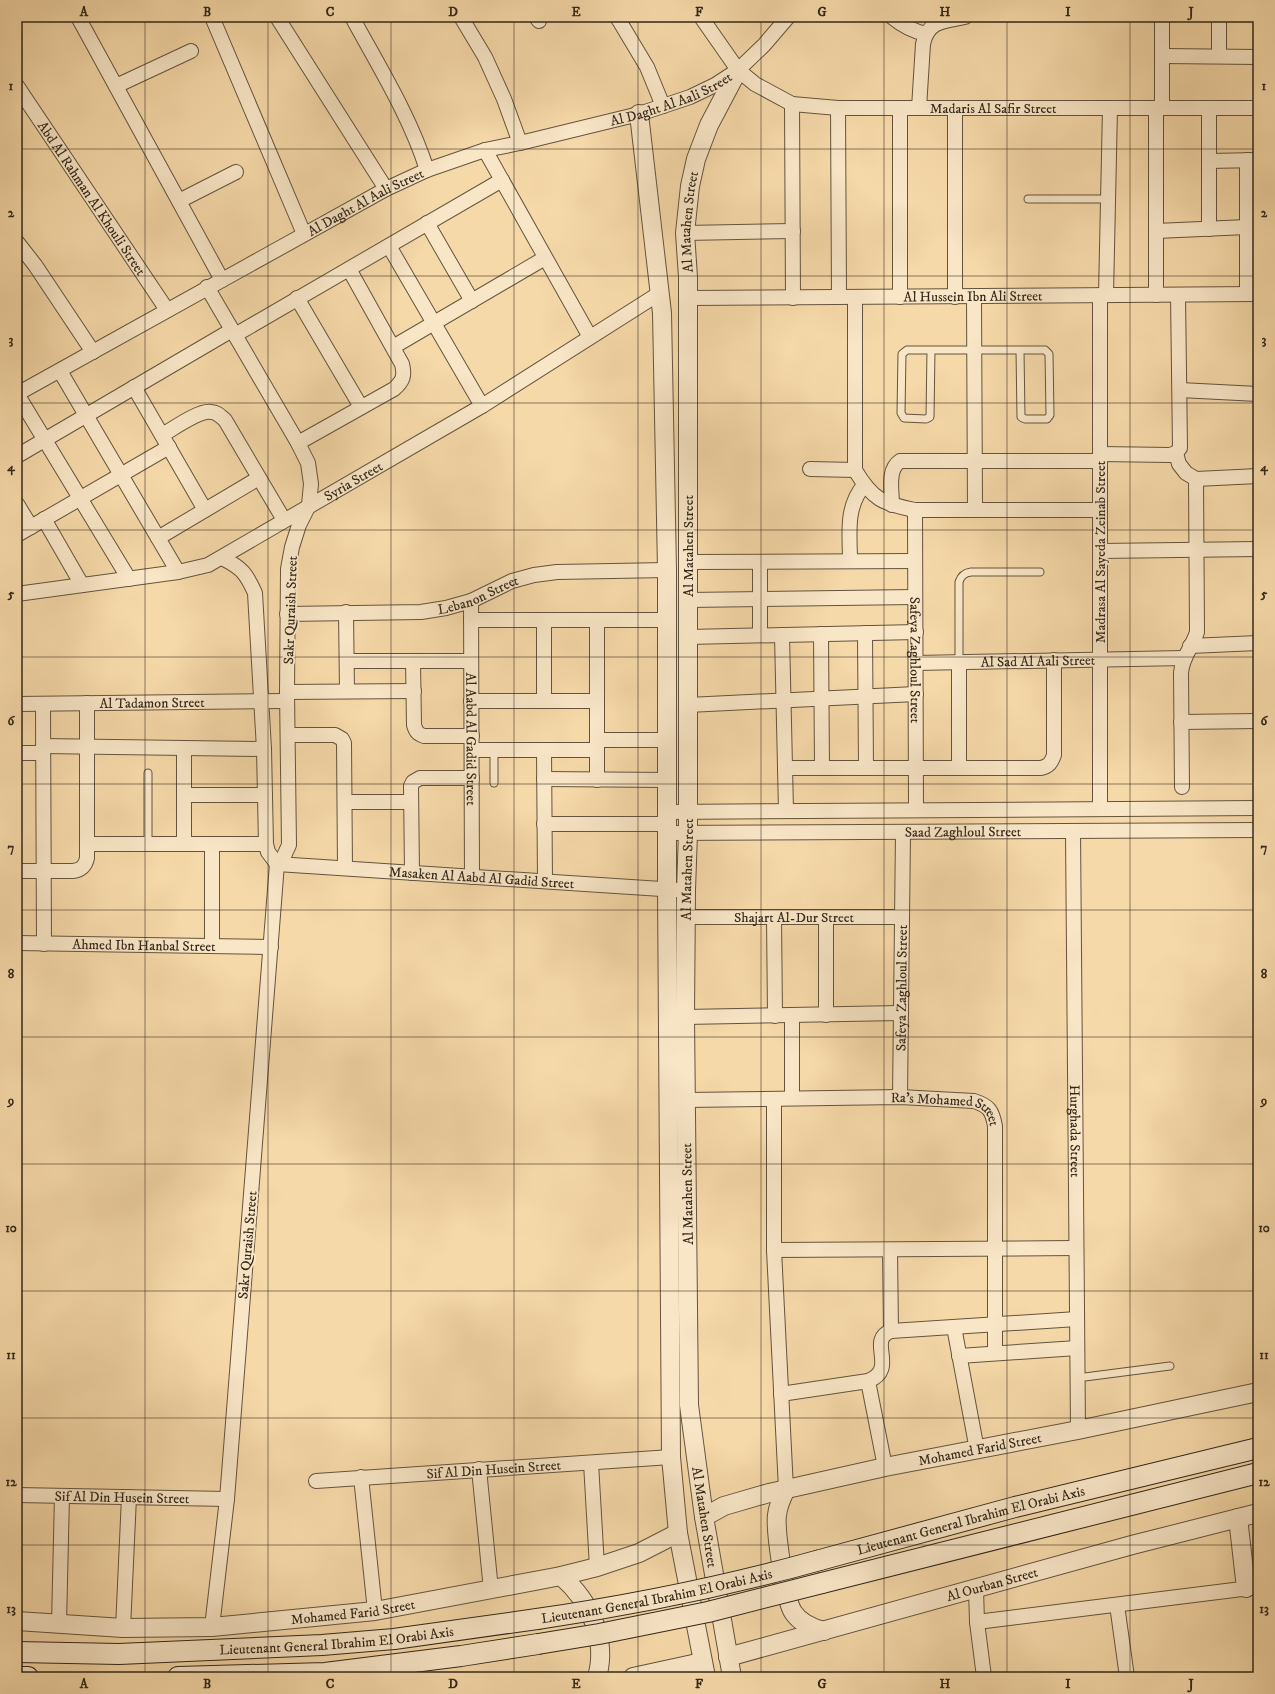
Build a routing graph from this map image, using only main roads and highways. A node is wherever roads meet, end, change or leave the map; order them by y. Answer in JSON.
{"nodes":[{"id":1,"x":1258,"y":1448,"type":"edge"},
{"id":2,"x":1258,"y":1472,"type":"edge"},
{"id":3,"x":17,"y":1652,"type":"edge"},
{"id":4,"x":17,"y":1677,"type":"edge"},
{"id":5,"x":28,"y":1677,"type":"edge"},
{"id":6,"x":178,"y":1677,"type":"edge"}],
"edges":[{"from":1,"to":3,"type":"main road","name":"Lieutenant General Ibrahim El Orabi Axis","bridge":true},
{"from":2,"to":6,"type":"main road","name":"Lieutenant General Ibrahim El Orabi Axis","bridge":true},
{"from":4,"to":5,"type":"main road"}]}
